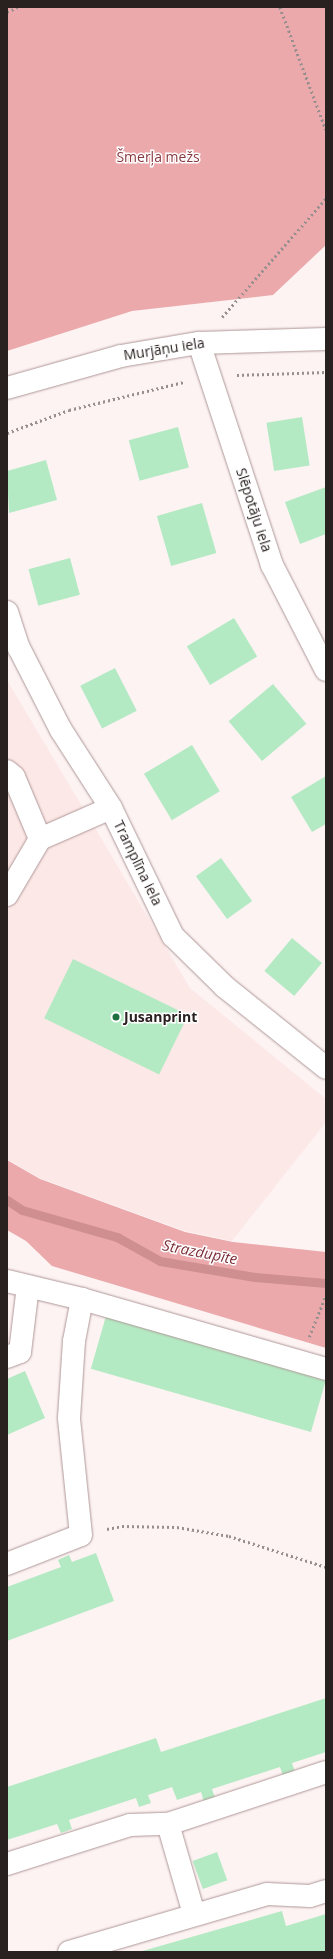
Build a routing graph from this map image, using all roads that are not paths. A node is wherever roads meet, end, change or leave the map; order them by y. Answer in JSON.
{"nodes":[{"id":1,"x":326,"y":339,"type":"edge"},
{"id":2,"x":199,"y":343,"type":"junction"},
{"id":3,"x":7,"y":388,"type":"edge"},
{"id":4,"x":7,"y":612,"type":"edge"},
{"id":5,"x":326,"y":670,"type":"edge"},
{"id":6,"x":7,"y":771,"type":"edge"},
{"id":7,"x":111,"y":808,"type":"junction"},
{"id":8,"x":40,"y":840,"type":"junction"},
{"id":9,"x":7,"y":895,"type":"edge"},
{"id":10,"x":326,"y":1068,"type":"edge"},
{"id":11,"x":17,"y":1284,"type":"edge"},
{"id":12,"x":82,"y":1298,"type":"junction"},
{"id":13,"x":7,"y":1357,"type":"edge"},
{"id":14,"x":326,"y":1369,"type":"edge"},
{"id":15,"x":7,"y":1564,"type":"edge"},
{"id":16,"x":326,"y":1772,"type":"edge"},
{"id":17,"x":168,"y":1824,"type":"junction"},
{"id":18,"x":7,"y":1864,"type":"edge"},
{"id":19,"x":326,"y":1891,"type":"edge"},
{"id":20,"x":194,"y":1914,"type":"junction"},
{"id":21,"x":69,"y":1952,"type":"edge"}],
"edges":[{"from":1,"to":2,"type":"street","name":"Murjāņu iela"},
{"from":2,"to":3,"type":"street","name":"Murjāņu iela"},
{"from":2,"to":5,"type":"street","name":"Slēpotāju iela"},
{"from":4,"to":7,"type":"street","name":"Tramplīna iela"},
{"from":6,"to":8,"type":"street"},
{"from":7,"to":8,"type":"street"},
{"from":7,"to":10,"type":"street","name":"Tramplīna iela"},
{"from":8,"to":9,"type":"street"},
{"from":11,"to":12,"type":"street"},
{"from":11,"to":13,"type":"street"},
{"from":12,"to":14,"type":"street"},
{"from":12,"to":15,"type":"street"},
{"from":16,"to":17,"type":"street"},
{"from":17,"to":18,"type":"street"},
{"from":17,"to":20,"type":"street"},
{"from":19,"to":20,"type":"street"},
{"from":20,"to":21,"type":"street"}]}
